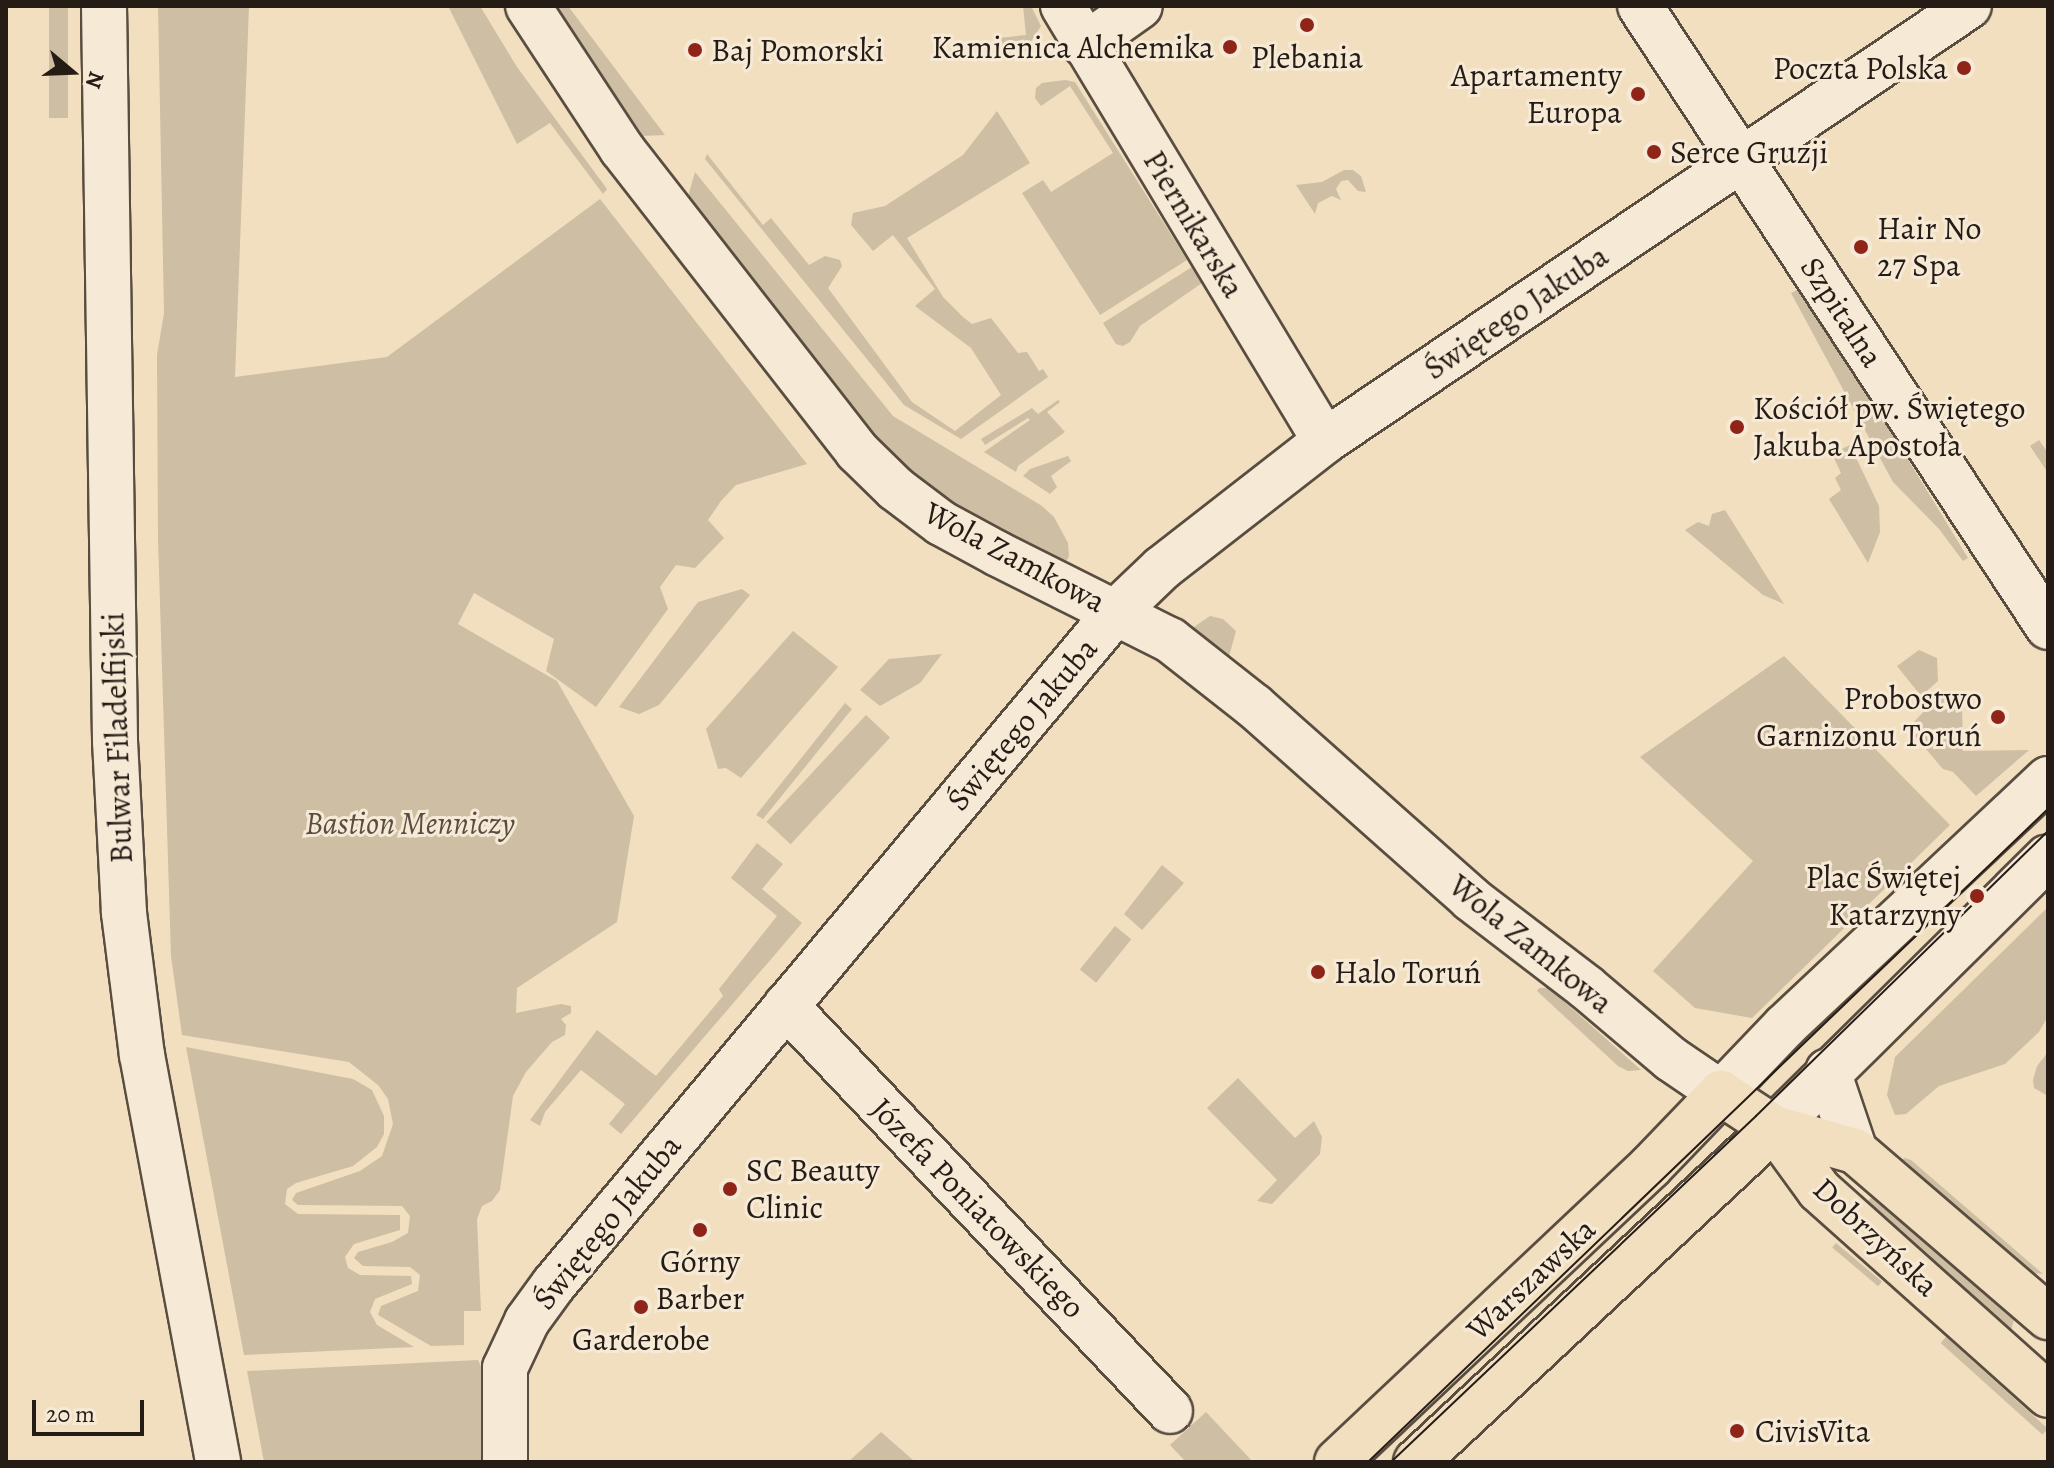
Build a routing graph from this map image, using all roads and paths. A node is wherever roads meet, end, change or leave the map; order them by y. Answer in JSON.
{"nodes":[{"id":1,"x":104,"y":6,"type":"edge"},
{"id":2,"x":528,"y":6,"type":"edge"},
{"id":3,"x":1063,"y":6,"type":"edge"},
{"id":4,"x":1140,"y":6,"type":"edge"},
{"id":5,"x":1640,"y":6,"type":"edge"},
{"id":6,"x":1969,"y":6,"type":"edge"},
{"id":7,"x":1085,"y":45,"type":"junction"},
{"id":8,"x":1742,"y":157,"type":"junction"},
{"id":9,"x":1325,"y":441,"type":"junction"},
{"id":10,"x":1117,"y":611,"type":"junction"},
{"id":11,"x":2048,"y":627,"type":"edge"},
{"id":12,"x":2048,"y":779,"type":"edge"},
{"id":13,"x":2048,"y":857,"type":"edge"},
{"id":14,"x":786,"y":1006,"type":"junction"},
{"id":15,"x":1828,"y":1071,"type":"junction"},
{"id":16,"x":1721,"y":1093,"type":"junction"},
{"id":17,"x":1774,"y":1128,"type":"junction"},
{"id":18,"x":1855,"y":1151,"type":"junction"},
{"id":19,"x":2048,"y":1317,"type":"edge"},
{"id":20,"x":2048,"y":1395,"type":"edge"},
{"id":21,"x":1170,"y":1411,"type":"dead end"},
{"id":22,"x":218,"y":1462,"type":"edge"},
{"id":23,"x":505,"y":1462,"type":"edge"},
{"id":24,"x":1337,"y":1462,"type":"edge"},
{"id":25,"x":1416,"y":1462,"type":"edge"}],
"edges":[{"from":1,"to":22,"type":"street","name":"Bulwar Filadelfijski"},
{"from":2,"to":10,"type":"street","name":"Wola Zamkowa"},
{"from":3,"to":7,"type":"street","name":"Piernikarska"},
{"from":4,"to":7,"type":"street"},
{"from":5,"to":8,"type":"street","name":"Szpitalna"},
{"from":6,"to":8,"type":"street","name":"Świętego Jakuba"},
{"from":7,"to":9,"type":"street","name":"Piernikarska"},
{"from":8,"to":9,"type":"street","name":"Świętego Jakuba"},
{"from":8,"to":11,"type":"street","name":"Szpitalna"},
{"from":9,"to":10,"type":"street","name":"Świętego Jakuba"},
{"from":10,"to":14,"type":"street","name":"Świętego Jakuba"},
{"from":10,"to":16,"type":"street","name":"Wola Zamkowa"},
{"from":12,"to":16,"type":"street"},
{"from":13,"to":15,"type":"street"},
{"from":14,"to":21,"type":"street","name":"Józefa Poniatowskiego"},
{"from":14,"to":23,"type":"street","name":"Świętego Jakuba"},
{"from":15,"to":17,"type":"street"},
{"from":15,"to":18,"type":"street","name":"Dobrzyńska"},
{"from":16,"to":17,"type":"main road"},
{"from":16,"to":24,"type":"main road","name":"Warszawska"},
{"from":17,"to":18,"type":"main road","name":"Dobrzyńska"},
{"from":17,"to":20,"type":"main road","name":"Dobrzyńska"},
{"from":17,"to":25,"type":"main road","name":"Warszawska"},
{"from":18,"to":19,"type":"main road","name":"Dobrzyńska"}]}
